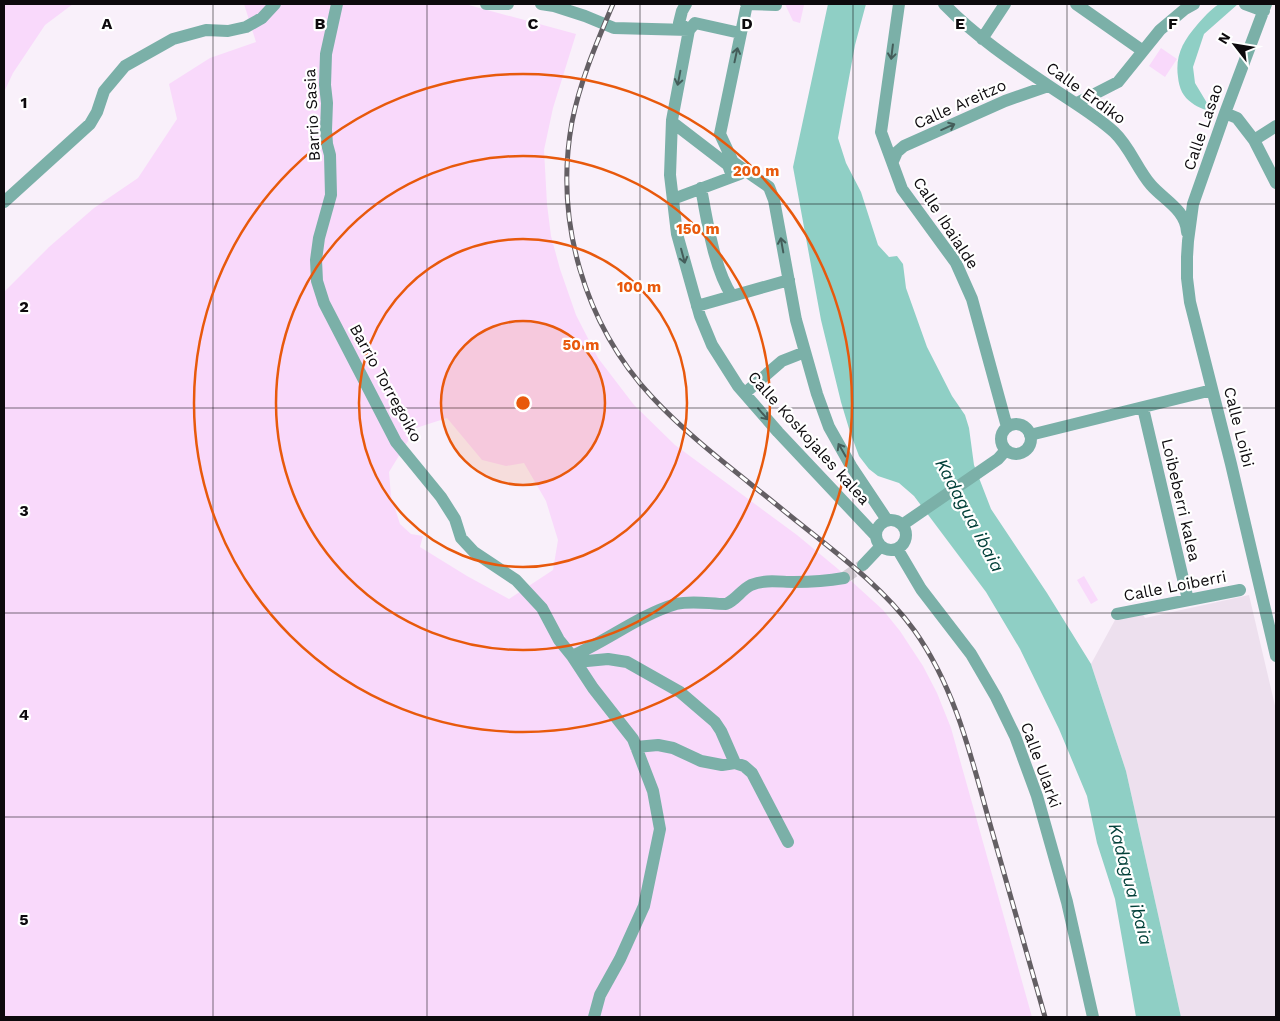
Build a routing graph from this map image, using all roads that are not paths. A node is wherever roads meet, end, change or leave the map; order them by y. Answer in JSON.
{"nodes":[{"id":1,"x":275,"y":4,"type":"edge"},
{"id":2,"x":337,"y":4,"type":"edge"},
{"id":3,"x":486,"y":4,"type":"edge"},
{"id":4,"x":508,"y":4,"type":"edge"},
{"id":5,"x":541,"y":4,"type":"edge"},
{"id":6,"x":589,"y":4,"type":"edge"},
{"id":7,"x":686,"y":4,"type":"edge"},
{"id":8,"x":746,"y":4,"type":"edge"},
{"id":9,"x":899,"y":4,"type":"edge"},
{"id":10,"x":944,"y":4,"type":"edge"},
{"id":11,"x":1006,"y":4,"type":"edge"},
{"id":12,"x":1076,"y":4,"type":"edge"},
{"id":13,"x":1194,"y":4,"type":"edge"},
{"id":14,"x":1245,"y":4,"type":"edge"},
{"id":15,"x":776,"y":5,"type":"edge"},
{"id":16,"x":1265,"y":7,"type":"edge"},
{"id":17,"x":585,"y":16,"type":"junction"},
{"id":18,"x":688,"y":30,"type":"junction"},
{"id":19,"x":740,"y":33,"type":"junction"},
{"id":20,"x":982,"y":39,"type":"junction"},
{"id":21,"x":1143,"y":50,"type":"junction"},
{"id":22,"x":1028,"y":71,"type":"junction"},
{"id":23,"x":1048,"y":86,"type":"junction"},
{"id":24,"x":1022,"y":95,"type":"junction"},
{"id":25,"x":1076,"y":103,"type":"junction"},
{"id":26,"x":1225,"y":113,"type":"junction"},
{"id":27,"x":672,"y":122,"type":"junction"},
{"id":28,"x":1276,"y":126,"type":"edge"},
{"id":29,"x":720,"y":134,"type":"junction"},
{"id":30,"x":884,"y":139,"type":"junction"},
{"id":31,"x":1254,"y":140,"type":"junction"},
{"id":32,"x":904,"y":146,"type":"junction"},
{"id":33,"x":707,"y":149,"type":"junction"},
{"id":34,"x":893,"y":161,"type":"junction"},
{"id":35,"x":748,"y":172,"type":"junction"},
{"id":36,"x":732,"y":176,"type":"junction"},
{"id":37,"x":1276,"y":183,"type":"edge"},
{"id":38,"x":701,"y":188,"type":"junction"},
{"id":39,"x":331,"y":195,"type":"joint"},
{"id":40,"x":673,"y":199,"type":"junction"},
{"id":41,"x":4,"y":202,"type":"edge"},
{"id":42,"x":1194,"y":204,"type":"junction"},
{"id":43,"x":1172,"y":206,"type":"junction"},
{"id":44,"x":1182,"y":214,"type":"junction"},
{"id":45,"x":1188,"y":241,"type":"junction"},
{"id":46,"x":789,"y":280,"type":"junction"},
{"id":47,"x":732,"y":296,"type":"junction"},
{"id":48,"x":697,"y":306,"type":"junction"},
{"id":49,"x":805,"y":352,"type":"junction"},
{"id":50,"x":1212,"y":390,"type":"junction"},
{"id":51,"x":744,"y":393,"type":"junction"},
{"id":52,"x":1194,"y":394,"type":"junction"},
{"id":53,"x":1143,"y":408,"type":"junction"},
{"id":54,"x":1219,"y":417,"type":"junction"},
{"id":55,"x":1006,"y":427,"type":"junction"},
{"id":56,"x":1030,"y":435,"type":"junction"},
{"id":57,"x":1002,"y":454,"type":"junction"},
{"id":58,"x":887,"y":520,"type":"junction"},
{"id":59,"x":908,"y":521,"type":"junction"},
{"id":60,"x":878,"y":541,"type":"junction"},
{"id":61,"x":898,"y":550,"type":"junction"},
{"id":62,"x":863,"y":565,"type":"tunnel mouth"},
{"id":63,"x":844,"y":578,"type":"tunnel mouth"},
{"id":64,"x":1240,"y":590,"type":"dead end"},
{"id":65,"x":1188,"y":600,"type":"junction"},
{"id":66,"x":1117,"y":614,"type":"dead end"},
{"id":67,"x":1273,"y":628,"type":"edge"},
{"id":68,"x":572,"y":656,"type":"junction"},
{"id":69,"x":1276,"y":656,"type":"edge"},
{"id":70,"x":636,"y":747,"type":"junction"},
{"id":71,"x":735,"y":763,"type":"junction"},
{"id":72,"x":788,"y":842,"type":"dead end"},
{"id":73,"x":594,"y":1017,"type":"edge"},
{"id":74,"x":1093,"y":1017,"type":"edge"}],
"edges":[{"from":1,"to":41,"type":"street"},
{"from":2,"to":39,"type":"street","name":"Barrio Sasia"},
{"from":3,"to":4,"type":"street"},
{"from":5,"to":17,"type":"street"},
{"from":6,"to":17,"type":"street"},
{"from":7,"to":18,"type":"street"},
{"from":8,"to":15,"type":"street"},
{"from":8,"to":19,"type":"street"},
{"from":9,"to":30,"type":"street","name":"Calle Ibaialde","one_way":true},
{"from":10,"to":20,"type":"street","name":"Calle Erdiko"},
{"from":11,"to":20,"type":"street"},
{"from":12,"to":21,"type":"street"},
{"from":13,"to":21,"type":"street"},
{"from":14,"to":16,"type":"street"},
{"from":16,"to":26,"type":"street","name":"Calle Lasao"},
{"from":17,"to":18,"type":"street"},
{"from":18,"to":19,"type":"street"},
{"from":18,"to":27,"type":"street","name":"Calle Koskojales kalea","one_way":true},
{"from":29,"to":19,"type":"street","one_way":true},
{"from":20,"to":22,"type":"street","name":"Calle Erdiko"},
{"from":21,"to":25,"type":"street"},
{"from":22,"to":23,"type":"street","name":"Calle Erdiko"},
{"from":22,"to":24,"type":"street"},
{"from":23,"to":24,"type":"street","name":"Calle Areitzo"},
{"from":23,"to":25,"type":"street","name":"Calle Erdiko"},
{"from":32,"to":24,"type":"street","name":"Calle Areitzo","one_way":true},
{"from":25,"to":43,"type":"street","name":"Calle Erdiko"},
{"from":26,"to":31,"type":"street"},
{"from":26,"to":42,"type":"street","name":"Calle Lasao"},
{"from":27,"to":33,"type":"street"},
{"from":27,"to":40,"type":"street","name":"Calle Koskojales kalea"},
{"from":28,"to":31,"type":"street"},
{"from":29,"to":33,"type":"street"},
{"from":29,"to":35,"type":"street","name":"Calle Koskojales kalea"},
{"from":30,"to":32,"type":"street"},
{"from":30,"to":34,"type":"street","name":"Calle Ibaialde"},
{"from":31,"to":37,"type":"street"},
{"from":32,"to":34,"type":"street","name":"Calle Areitzo"},
{"from":33,"to":36,"type":"street"},
{"from":34,"to":55,"type":"street","name":"Calle Ibaialde"},
{"from":35,"to":36,"type":"street"},
{"from":46,"to":35,"type":"street","name":"Calle Koskojales kalea","one_way":true},
{"from":36,"to":38,"type":"street"},
{"from":38,"to":40,"type":"street"},
{"from":38,"to":47,"type":"street"},
{"from":39,"to":68,"type":"street","name":"Barrio Torregoiko"},
{"from":40,"to":48,"type":"street","name":"Calle Koskojales kalea","one_way":true},
{"from":42,"to":43,"type":"street"},
{"from":42,"to":44,"type":"street"},
{"from":42,"to":45,"type":"street","name":"Calle Loibi"},
{"from":43,"to":44,"type":"street","name":"Calle Erdiko"},
{"from":43,"to":45,"type":"street"},
{"from":44,"to":45,"type":"street"},
{"from":45,"to":50,"type":"street","name":"Calle Loibi"},
{"from":46,"to":47,"type":"street"},
{"from":46,"to":49,"type":"street","name":"Calle Koskojales kalea"},
{"from":47,"to":48,"type":"street"},
{"from":48,"to":51,"type":"street","name":"Calle Koskojales kalea"},
{"from":49,"to":51,"type":"street"},
{"from":58,"to":49,"type":"street","name":"Calle Koskojales kalea","one_way":true},
{"from":50,"to":52,"type":"street"},
{"from":50,"to":54,"type":"street","name":"Calle Loibi"},
{"from":51,"to":60,"type":"street","name":"Calle Koskojales kalea","one_way":true},
{"from":52,"to":53,"type":"street"},
{"from":52,"to":54,"type":"street"},
{"from":53,"to":56,"type":"street"},
{"from":53,"to":65,"type":"street","name":"Loibeberri kalea"},
{"from":54,"to":67,"type":"street","name":"Calle Loibi"},
{"from":55,"to":56,"type":"street"},
{"from":55,"to":57,"type":"street"},
{"from":56,"to":57,"type":"street"},
{"from":57,"to":59,"type":"street"},
{"from":58,"to":59,"type":"street"},
{"from":58,"to":60,"type":"street"},
{"from":59,"to":61,"type":"street"},
{"from":60,"to":61,"type":"street"},
{"from":60,"to":62,"type":"street"},
{"from":61,"to":74,"type":"street","name":"Calle Ularki"},
{"from":63,"to":68,"type":"street"},
{"from":64,"to":65,"type":"street","name":"Calle Loiberri"},
{"from":65,"to":66,"type":"street","name":"Calle Loiberri"},
{"from":67,"to":69,"type":"street","name":"Calle Loibi"},
{"from":68,"to":70,"type":"street","name":"Barrio Torregoiko"},
{"from":68,"to":71,"type":"street"},
{"from":70,"to":71,"type":"street"},
{"from":70,"to":73,"type":"street","name":"Barrio Torregoiko"},
{"from":71,"to":72,"type":"street"}]}
